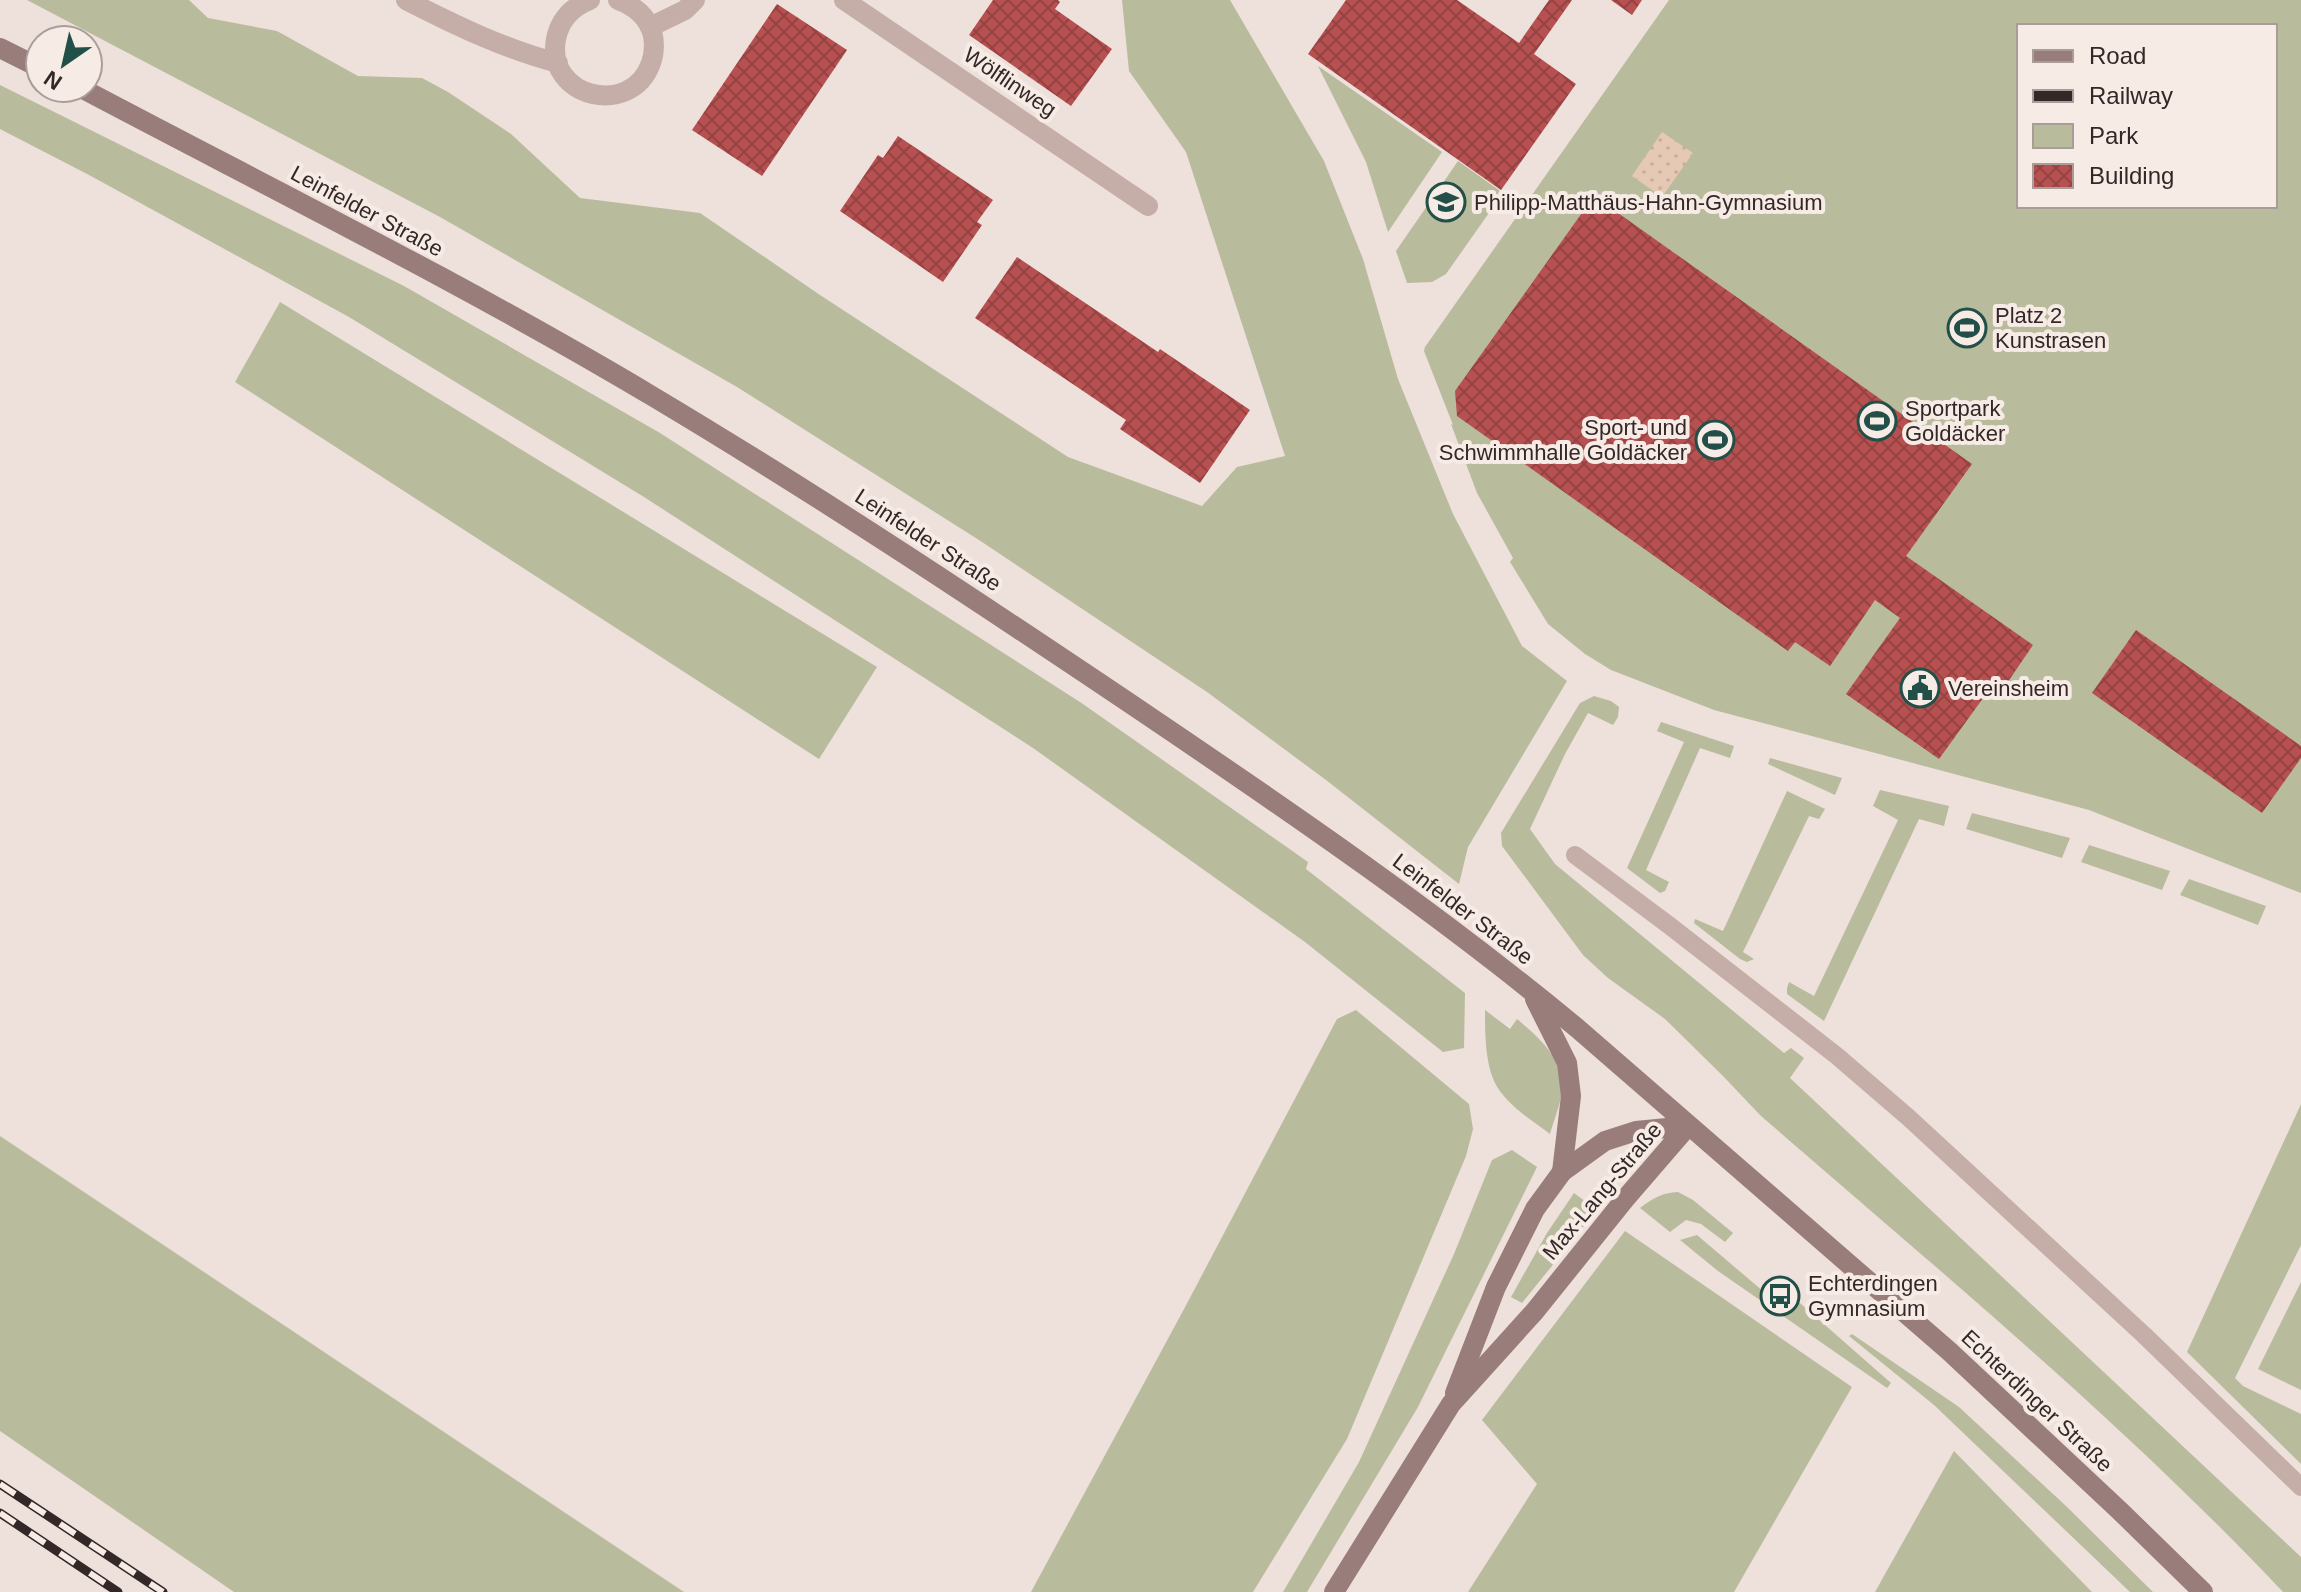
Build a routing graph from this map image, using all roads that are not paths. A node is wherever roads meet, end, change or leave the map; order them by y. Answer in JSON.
{"nodes":[{"id":1,"x":406,"y":0,"type":"edge"},
{"id":2,"x":590,"y":0,"type":"edge"},
{"id":3,"x":618,"y":0,"type":"edge"},
{"id":4,"x":695,"y":0,"type":"edge"},
{"id":5,"x":844,"y":0,"type":"edge"},
{"id":6,"x":650,"y":27,"type":"junction"},
{"id":7,"x":0,"y":48,"type":"edge"},
{"id":8,"x":24,"y":60,"type":"edge"},
{"id":9,"x":558,"y":63,"type":"junction"},
{"id":10,"x":104,"y":100,"type":"edge"},
{"id":11,"x":1148,"y":206,"type":"dead end"},
{"id":12,"x":1575,"y":855,"type":"dead end"},
{"id":13,"x":1532,"y":992,"type":"junction"},
{"id":14,"x":1688,"y":1126,"type":"junction"},
{"id":15,"x":1562,"y":1172,"type":"junction"},
{"id":16,"x":1451,"y":1404,"type":"junction"},
{"id":17,"x":2301,"y":1487,"type":"edge"},
{"id":18,"x":1334,"y":1592,"type":"edge"},
{"id":19,"x":2203,"y":1592,"type":"edge"}],
"edges":[{"from":1,"to":9,"type":"street"},
{"from":2,"to":9,"type":"street"},
{"from":3,"to":6,"type":"street"},
{"from":4,"to":6,"type":"street"},
{"from":5,"to":11,"type":"street","name":"Wölflinweg"},
{"from":6,"to":9,"type":"street"},
{"from":7,"to":8,"type":"main road"},
{"from":10,"to":13,"type":"main road","name":"Leinfelder Straße"},
{"from":12,"to":17,"type":"lane"},
{"from":13,"to":14,"type":"main road","name":"Leinfelder Straße"},
{"from":13,"to":15,"type":"main road"},
{"from":14,"to":15,"type":"main road","name":"Max-Lang-Straße"},
{"from":14,"to":16,"type":"main road","name":"Max-Lang-Straße"},
{"from":14,"to":19,"type":"main road","name":"Echterdinger Straße"},
{"from":15,"to":16,"type":"main road","name":"Max-Lang-Straße"},
{"from":16,"to":18,"type":"main road","name":"Max-Lang-Straße"}]}
